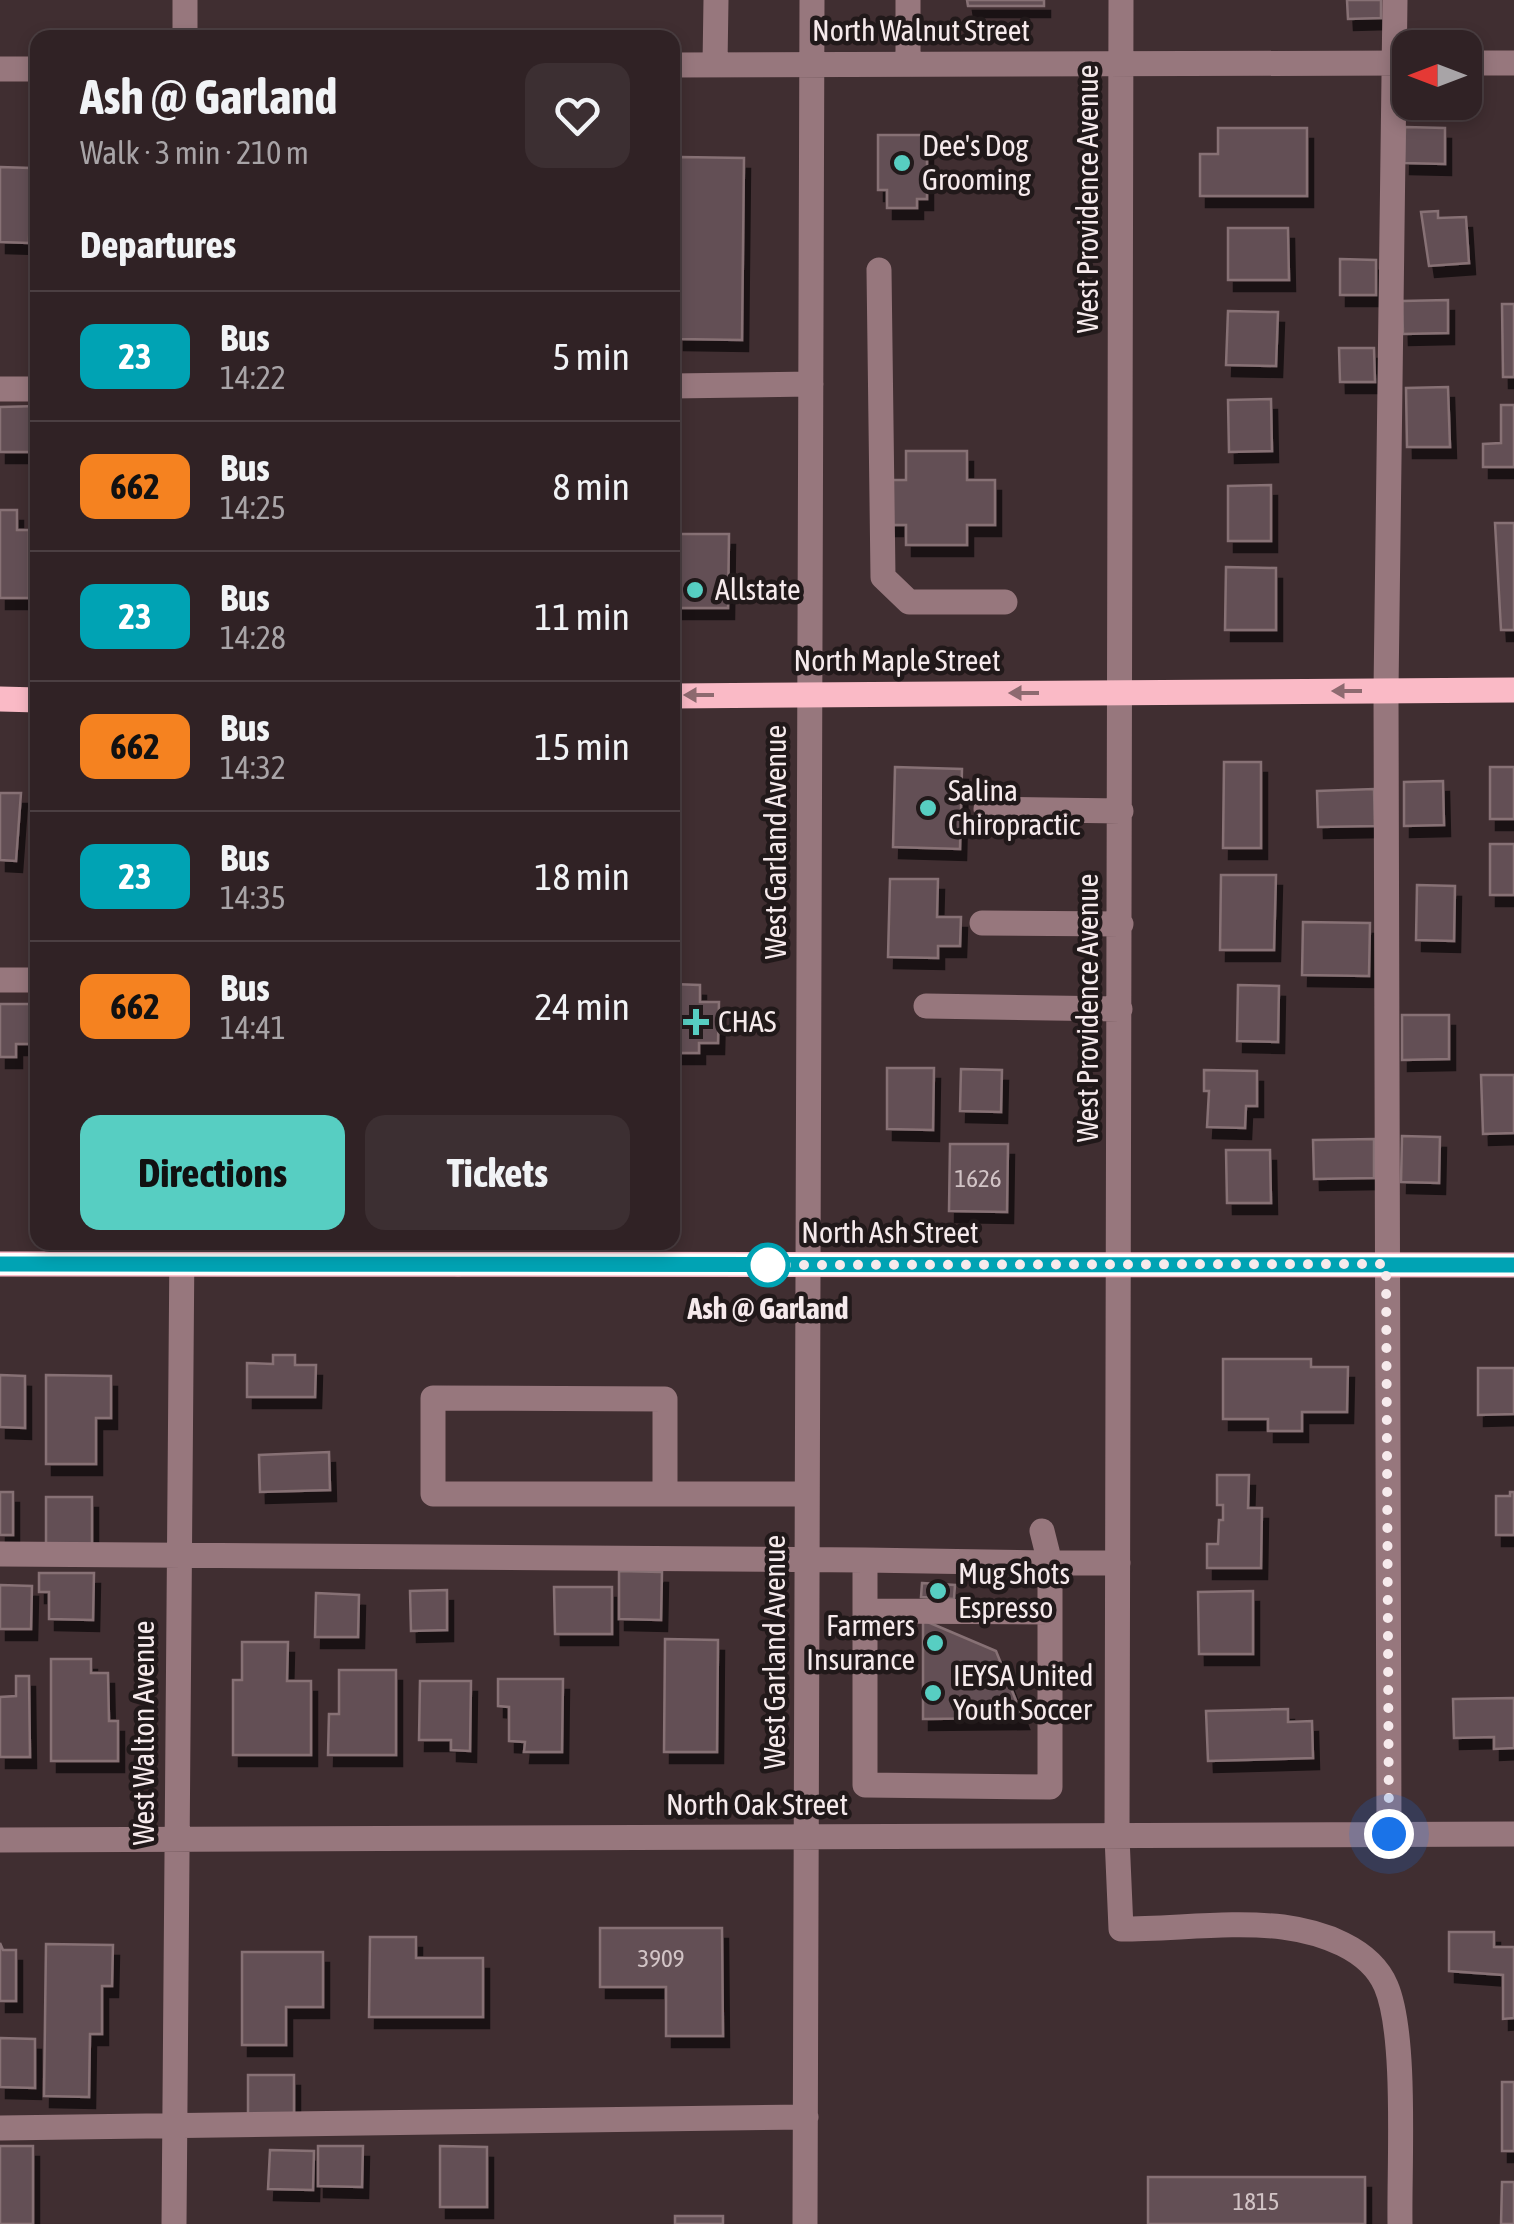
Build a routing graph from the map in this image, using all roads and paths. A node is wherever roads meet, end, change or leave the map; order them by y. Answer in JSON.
{"nodes":[{"id":1,"x":185,"y":0,"type":"edge"},
{"id":2,"x":716,"y":0,"type":"edge"},
{"id":3,"x":812,"y":0,"type":"edge"},
{"id":4,"x":908,"y":0,"type":"edge"},
{"id":5,"x":1121,"y":0,"type":"edge"},
{"id":6,"x":1395,"y":0,"type":"edge"},
{"id":7,"x":185,"y":30,"type":"edge"},
{"id":8,"x":1398,"y":30,"type":"edge"},
{"id":9,"x":1482,"y":63,"type":"edge"},
{"id":10,"x":1514,"y":63,"type":"edge"},
{"id":11,"x":715,"y":64,"type":"junction"},
{"id":12,"x":812,"y":64,"type":"junction"},
{"id":13,"x":908,"y":64,"type":"junction"},
{"id":14,"x":1121,"y":64,"type":"junction"},
{"id":15,"x":1392,"y":64,"type":"edge"},
{"id":16,"x":680,"y":65,"type":"edge"},
{"id":17,"x":0,"y":69,"type":"edge"},
{"id":18,"x":30,"y":69,"type":"edge"},
{"id":19,"x":1401,"y":120,"type":"edge"},
{"id":20,"x":879,"y":270,"type":"dead end"},
{"id":21,"x":810,"y":384,"type":"junction"},
{"id":22,"x":680,"y":386,"type":"edge"},
{"id":23,"x":0,"y":388,"type":"edge"},
{"id":24,"x":30,"y":389,"type":"edge"},
{"id":25,"x":1006,"y":602,"type":"dead end"},
{"id":26,"x":1514,"y":690,"type":"edge"},
{"id":27,"x":1386,"y":691,"type":"junction"},
{"id":28,"x":1121,"y":692,"type":"junction"},
{"id":29,"x":809,"y":694,"type":"junction"},
{"id":30,"x":680,"y":696,"type":"edge"},
{"id":31,"x":0,"y":700,"type":"edge"},
{"id":32,"x":30,"y":700,"type":"edge"},
{"id":33,"x":986,"y":809,"type":"dead end"},
{"id":34,"x":1121,"y":811,"type":"junction"},
{"id":35,"x":982,"y":923,"type":"dead end"},
{"id":36,"x":1121,"y":924,"type":"junction"},
{"id":37,"x":0,"y":980,"type":"edge"},
{"id":38,"x":30,"y":980,"type":"edge"},
{"id":39,"x":926,"y":1006,"type":"dead end"},
{"id":40,"x":1120,"y":1008,"type":"junction"},
{"id":41,"x":182,"y":1253,"type":"edge"},
{"id":42,"x":458,"y":1253,"type":"edge"},
{"id":43,"x":0,"y":1264,"type":"edge"},
{"id":44,"x":1386,"y":1264,"type":"junction"},
{"id":45,"x":807,"y":1265,"type":"junction"},
{"id":46,"x":1120,"y":1265,"type":"junction"},
{"id":47,"x":1514,"y":1265,"type":"edge"},
{"id":48,"x":665,"y":1494,"type":"junction"},
{"id":49,"x":808,"y":1494,"type":"junction"},
{"id":50,"x":1042,"y":1531,"type":"dead end"},
{"id":51,"x":0,"y":1554,"type":"edge"},
{"id":52,"x":176,"y":1556,"type":"junction"},
{"id":53,"x":808,"y":1558,"type":"junction"},
{"id":54,"x":865,"y":1560,"type":"junction"},
{"id":55,"x":1050,"y":1563,"type":"junction"},
{"id":56,"x":1118,"y":1563,"type":"junction"},
{"id":57,"x":865,"y":1611,"type":"junction"},
{"id":58,"x":1050,"y":1612,"type":"junction"},
{"id":59,"x":1389,"y":1834,"type":"junction"},
{"id":60,"x":1514,"y":1834,"type":"edge"},
{"id":61,"x":1117,"y":1837,"type":"junction"},
{"id":62,"x":807,"y":1838,"type":"junction"},
{"id":63,"x":176,"y":1839,"type":"junction"},
{"id":64,"x":0,"y":1840,"type":"edge"},
{"id":65,"x":806,"y":2117,"type":"junction"},
{"id":66,"x":0,"y":2128,"type":"edge"},
{"id":67,"x":174,"y":2128,"type":"junction"},
{"id":68,"x":174,"y":2224,"type":"edge"},
{"id":69,"x":805,"y":2224,"type":"edge"},
{"id":70,"x":1400,"y":2224,"type":"edge"}],
"edges":[{"from":1,"to":7,"type":"street"},
{"from":2,"to":11,"type":"street"},
{"from":3,"to":12,"type":"street","name":"West Garland Avenue"},
{"from":4,"to":13,"type":"street"},
{"from":5,"to":14,"type":"street","name":"West Providence Avenue"},
{"from":6,"to":8,"type":"street"},
{"from":9,"to":10,"type":"street"},
{"from":11,"to":12,"type":"street","name":"North Walnut Street"},
{"from":11,"to":16,"type":"street","name":"North Walnut Street"},
{"from":12,"to":13,"type":"street","name":"North Walnut Street"},
{"from":12,"to":21,"type":"street","name":"West Garland Avenue"},
{"from":13,"to":14,"type":"street","name":"North Walnut Street"},
{"from":14,"to":15,"type":"street","name":"North Walnut Street"},
{"from":14,"to":28,"type":"street","name":"West Providence Avenue"},
{"from":17,"to":18,"type":"street"},
{"from":19,"to":27,"type":"street"},
{"from":20,"to":25,"type":"street"},
{"from":21,"to":22,"type":"street"},
{"from":21,"to":29,"type":"street","name":"West Garland Avenue"},
{"from":23,"to":24,"type":"street"},
{"from":26,"to":27,"type":"main road","name":"North Maple Street"},
{"from":27,"to":28,"type":"main road","name":"North Maple Street","one_way":true},
{"from":27,"to":44,"type":"street"},
{"from":28,"to":29,"type":"main road","name":"North Maple Street","one_way":true},
{"from":28,"to":34,"type":"street","name":"West Providence Avenue"},
{"from":29,"to":30,"type":"main road","name":"North Maple Street","one_way":true},
{"from":29,"to":45,"type":"street","name":"West Garland Avenue"},
{"from":31,"to":32,"type":"main road"},
{"from":33,"to":34,"type":"street"},
{"from":34,"to":36,"type":"street","name":"West Providence Avenue"},
{"from":35,"to":36,"type":"street"},
{"from":36,"to":40,"type":"street","name":"West Providence Avenue"},
{"from":37,"to":38,"type":"street"},
{"from":39,"to":40,"type":"street"},
{"from":40,"to":46,"type":"street","name":"West Providence Avenue"},
{"from":41,"to":42,"type":"main road","name":"North Ash Street"},
{"from":41,"to":43,"type":"main road","name":"North Ash Street"},
{"from":41,"to":52,"type":"street","name":"West Walton Avenue"},
{"from":42,"to":45,"type":"main road","name":"North Ash Street"},
{"from":44,"to":46,"type":"main road","name":"North Ash Street"},
{"from":44,"to":47,"type":"main road","name":"North Ash Street"},
{"from":44,"to":59,"type":"street"},
{"from":45,"to":46,"type":"main road","name":"North Ash Street"},
{"from":45,"to":49,"type":"street","name":"West Garland Avenue"},
{"from":46,"to":56,"type":"street","name":"West Providence Avenue"},
{"from":48,"to":48,"type":"street"},
{"from":48,"to":49,"type":"street"},
{"from":49,"to":53,"type":"street","name":"West Garland Avenue"},
{"from":50,"to":55,"type":"street"},
{"from":51,"to":52,"type":"street"},
{"from":52,"to":53,"type":"street"},
{"from":52,"to":63,"type":"street","name":"West Walton Avenue"},
{"from":53,"to":54,"type":"street"},
{"from":53,"to":62,"type":"street","name":"West Garland Avenue"},
{"from":54,"to":55,"type":"street"},
{"from":54,"to":57,"type":"street"},
{"from":55,"to":56,"type":"street"},
{"from":55,"to":58,"type":"street"},
{"from":56,"to":61,"type":"street","name":"West Providence Avenue"},
{"from":57,"to":58,"type":"street"},
{"from":57,"to":58,"type":"street"},
{"from":59,"to":60,"type":"street","name":"North Oak Street"},
{"from":59,"to":61,"type":"street","name":"North Oak Street"},
{"from":61,"to":62,"type":"street","name":"North Oak Street"},
{"from":61,"to":70,"type":"street","name":"West Providence Avenue"},
{"from":62,"to":63,"type":"street","name":"North Oak Street"},
{"from":62,"to":65,"type":"street","name":"West Garland Avenue"},
{"from":63,"to":64,"type":"street","name":"North Oak Street"},
{"from":63,"to":67,"type":"street","name":"West Walton Avenue"},
{"from":65,"to":67,"type":"street"},
{"from":65,"to":69,"type":"street","name":"West Garland Avenue"},
{"from":66,"to":67,"type":"street"},
{"from":67,"to":68,"type":"street","name":"West Walton Avenue"}]}
